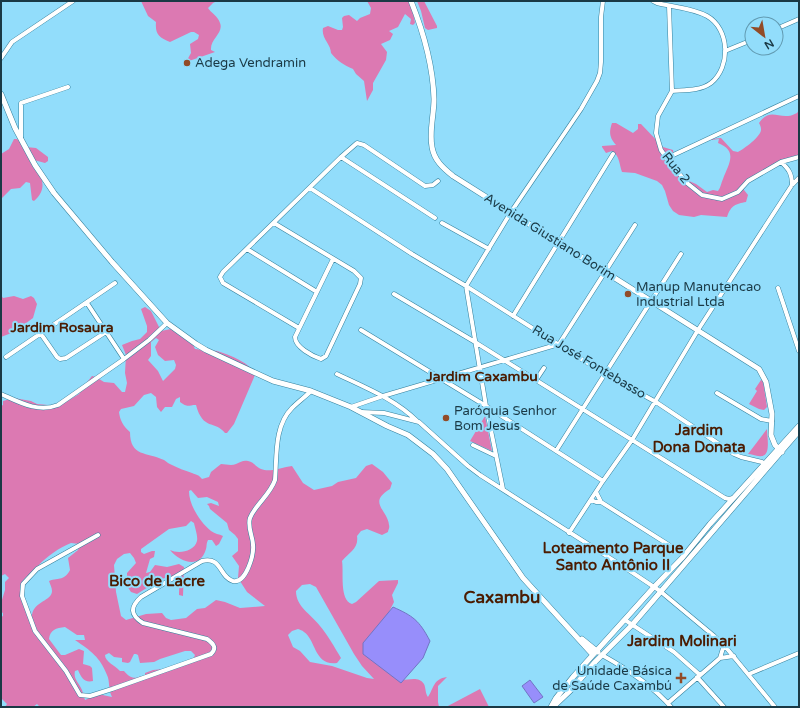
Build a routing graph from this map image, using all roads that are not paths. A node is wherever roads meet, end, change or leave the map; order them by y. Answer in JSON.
{"nodes":[{"id":1,"x":74,"y":1,"type":"edge"},
{"id":2,"x":411,"y":1,"type":"edge"},
{"id":3,"x":603,"y":1,"type":"edge"},
{"id":4,"x":653,"y":1,"type":"edge"},
{"id":5,"x":669,"y":6,"type":"junction"},
{"id":6,"x":799,"y":19,"type":"edge"},
{"id":7,"x":784,"y":26,"type":"edge"},
{"id":8,"x":744,"y":43,"type":"edge"},
{"id":9,"x":725,"y":51,"type":"junction"},
{"id":10,"x":1,"y":58,"type":"edge"},
{"id":11,"x":68,"y":87,"type":"dead end"},
{"id":12,"x":672,"y":91,"type":"junction"},
{"id":13,"x":1,"y":94,"type":"edge"},
{"id":14,"x":799,"y":96,"type":"edge"},
{"id":15,"x":21,"y":138,"type":"junction"},
{"id":16,"x":613,"y":154,"type":"dead end"},
{"id":17,"x":341,"y":157,"type":"junction"},
{"id":18,"x":799,"y":157,"type":"edge"},
{"id":19,"x":667,"y":158,"type":"junction"},
{"id":20,"x":781,"y":162,"type":"junction"},
{"id":21,"x":799,"y":178,"type":"edge"},
{"id":22,"x":438,"y":181,"type":"dead end"},
{"id":23,"x":792,"y":185,"type":"junction"},
{"id":24,"x":310,"y":188,"type":"junction"},
{"id":25,"x":511,"y":212,"type":"junction"},
{"id":26,"x":435,"y":218,"type":"dead end"},
{"id":27,"x":274,"y":223,"type":"junction"},
{"id":28,"x":442,"y":223,"type":"dead end"},
{"id":29,"x":635,"y":225,"type":"dead end"},
{"id":30,"x":559,"y":243,"type":"junction"},
{"id":31,"x":247,"y":249,"type":"junction"},
{"id":32,"x":489,"y":249,"type":"junction"},
{"id":33,"x":681,"y":254,"type":"dead end"},
{"id":34,"x":333,"y":259,"type":"junction"},
{"id":35,"x":605,"y":272,"type":"junction"},
{"id":36,"x":115,"y":283,"type":"dead end"},
{"id":37,"x":466,"y":286,"type":"junction"},
{"id":38,"x":778,"y":288,"type":"dead end"},
{"id":39,"x":317,"y":292,"type":"junction"},
{"id":40,"x":394,"y":294,"type":"dead end"},
{"id":41,"x":651,"y":301,"type":"junction"},
{"id":42,"x":87,"y":303,"type":"junction"},
{"id":43,"x":513,"y":316,"type":"junction"},
{"id":44,"x":167,"y":323,"type":"junction"},
{"id":45,"x":299,"y":328,"type":"junction"},
{"id":46,"x":361,"y":330,"type":"dead end"},
{"id":47,"x":698,"y":330,"type":"junction"},
{"id":48,"x":106,"y":332,"type":"junction"},
{"id":49,"x":41,"y":334,"type":"junction"},
{"id":50,"x":475,"y":342,"type":"junction"},
{"id":51,"x":560,"y":344,"type":"junction"},
{"id":52,"x":799,"y":351,"type":"edge"},
{"id":53,"x":6,"y":357,"type":"dead end"},
{"id":54,"x":124,"y":359,"type":"junction"},
{"id":55,"x":506,"y":361,"type":"junction"},
{"id":56,"x":480,"y":368,"type":"junction"},
{"id":57,"x":544,"y":368,"type":"dead end"},
{"id":58,"x":337,"y":374,"type":"dead end"},
{"id":59,"x":605,"y":374,"type":"junction"},
{"id":60,"x":442,"y":379,"type":"junction"},
{"id":61,"x":536,"y":380,"type":"junction"},
{"id":62,"x":311,"y":391,"type":"junction"},
{"id":63,"x":717,"y":393,"type":"dead end"},
{"id":64,"x":1,"y":394,"type":"edge"},
{"id":65,"x":383,"y":396,"type":"junction"},
{"id":66,"x":656,"y":402,"type":"junction"},
{"id":67,"x":486,"y":406,"type":"junction"},
{"id":68,"x":351,"y":407,"type":"junction"},
{"id":69,"x":583,"y":410,"type":"junction"},
{"id":70,"x":361,"y":412,"type":"junction"},
{"id":71,"x":772,"y":421,"type":"junction"},
{"id":72,"x":418,"y":422,"type":"junction"},
{"id":73,"x":799,"y":426,"type":"edge"},
{"id":74,"x":799,"y":431,"type":"edge"},
{"id":75,"x":632,"y":440,"type":"junction"},
{"id":76,"x":473,"y":445,"type":"dead end"},
{"id":77,"x":780,"y":450,"type":"junction"},
{"id":78,"x":556,"y":451,"type":"junction"},
{"id":79,"x":496,"y":456,"type":"junction"},
{"id":80,"x":764,"y":464,"type":"junction"},
{"id":81,"x":764,"y":471,"type":"junction"},
{"id":82,"x":603,"y":481,"type":"junction"},
{"id":83,"x":502,"y":489,"type":"junction"},
{"id":84,"x":596,"y":492,"type":"junction"},
{"id":85,"x":734,"y":497,"type":"junction"},
{"id":86,"x":725,"y":498,"type":"junction"},
{"id":87,"x":591,"y":500,"type":"junction"},
{"id":88,"x":601,"y":502,"type":"junction"},
{"id":89,"x":727,"y":506,"type":"junction"},
{"id":90,"x":569,"y":533,"type":"junction"},
{"id":91,"x":98,"y":535,"type":"dead end"},
{"id":92,"x":680,"y":552,"type":"dead end"},
{"id":93,"x":654,"y":587,"type":"junction"},
{"id":94,"x":660,"y":592,"type":"junction"},
{"id":95,"x":625,"y":620,"type":"junction"},
{"id":96,"x":632,"y":624,"type":"junction"},
{"id":97,"x":572,"y":632,"type":"junction"},
{"id":98,"x":724,"y":645,"type":"junction"},
{"id":99,"x":597,"y":651,"type":"junction"},
{"id":100,"x":799,"y":653,"type":"edge"},
{"id":101,"x":593,"y":655,"type":"junction"},
{"id":102,"x":602,"y":655,"type":"junction"},
{"id":103,"x":734,"y":656,"type":"junction"},
{"id":104,"x":720,"y":658,"type":"junction"},
{"id":105,"x":748,"y":674,"type":"junction"},
{"id":106,"x":699,"y":676,"type":"junction"},
{"id":107,"x":668,"y":703,"type":"junction"},
{"id":108,"x":552,"y":707,"type":"edge"},
{"id":109,"x":671,"y":707,"type":"edge"},
{"id":110,"x":724,"y":707,"type":"edge"},
{"id":111,"x":775,"y":707,"type":"edge"}],
"edges":[{"from":1,"to":10,"type":"street"},
{"from":2,"to":25,"type":"main road","name":"Avenida Giustiano Borim"},
{"from":3,"to":25,"type":"street"},
{"from":4,"to":5,"type":"street"},
{"from":5,"to":9,"type":"street"},
{"from":5,"to":12,"type":"street"},
{"from":6,"to":7,"type":"street"},
{"from":8,"to":9,"type":"street"},
{"from":9,"to":12,"type":"street"},
{"from":11,"to":15,"type":"street"},
{"from":12,"to":19,"type":"street","name":"Rua 2"},
{"from":13,"to":15,"type":"main road"},
{"from":14,"to":19,"type":"street"},
{"from":15,"to":44,"type":"main road"},
{"from":16,"to":30,"type":"street"},
{"from":17,"to":22,"type":"street"},
{"from":17,"to":24,"type":"street"},
{"from":17,"to":26,"type":"street"},
{"from":18,"to":20,"type":"street","name":"Rua 2"},
{"from":19,"to":20,"type":"street","name":"Rua 2"},
{"from":20,"to":23,"type":"street"},
{"from":21,"to":23,"type":"street"},
{"from":23,"to":47,"type":"street"},
{"from":24,"to":27,"type":"street"},
{"from":24,"to":37,"type":"street","name":"Rua José Fontebasso"},
{"from":25,"to":30,"type":"main road","name":"Avenida Giustiano Borim"},
{"from":25,"to":32,"type":"street"},
{"from":27,"to":31,"type":"street"},
{"from":27,"to":34,"type":"street"},
{"from":28,"to":32,"type":"street"},
{"from":29,"to":35,"type":"street"},
{"from":30,"to":35,"type":"main road","name":"Avenida Giustiano Borim"},
{"from":30,"to":43,"type":"street"},
{"from":31,"to":39,"type":"street"},
{"from":31,"to":45,"type":"street"},
{"from":32,"to":37,"type":"street"},
{"from":33,"to":41,"type":"street"},
{"from":34,"to":39,"type":"street"},
{"from":34,"to":45,"type":"street"},
{"from":35,"to":41,"type":"main road","name":"Avenida Giustiano Borim"},
{"from":35,"to":51,"type":"street"},
{"from":36,"to":42,"type":"street"},
{"from":37,"to":43,"type":"street","name":"Rua José Fontebasso"},
{"from":37,"to":50,"type":"street"},
{"from":38,"to":52,"type":"street"},
{"from":39,"to":45,"type":"street"},
{"from":40,"to":50,"type":"street"},
{"from":41,"to":47,"type":"main road","name":"Avenida Giustiano Borim"},
{"from":41,"to":59,"type":"street"},
{"from":42,"to":48,"type":"street"},
{"from":42,"to":49,"type":"street"},
{"from":43,"to":51,"type":"street","name":"Rua José Fontebasso"},
{"from":44,"to":54,"type":"street"},
{"from":44,"to":62,"type":"main road"},
{"from":46,"to":60,"type":"street"},
{"from":47,"to":66,"type":"street"},
{"from":47,"to":71,"type":"main road","name":"Avenida Giustiano Borim"},
{"from":48,"to":49,"type":"street"},
{"from":48,"to":54,"type":"street"},
{"from":49,"to":53,"type":"street"},
{"from":50,"to":55,"type":"street"},
{"from":50,"to":56,"type":"street"},
{"from":51,"to":55,"type":"street"},
{"from":51,"to":59,"type":"street","name":"Rua José Fontebasso"},
{"from":54,"to":64,"type":"street"},
{"from":55,"to":56,"type":"street"},
{"from":55,"to":61,"type":"street"},
{"from":56,"to":60,"type":"street"},
{"from":56,"to":67,"type":"street"},
{"from":57,"to":61,"type":"street"},
{"from":58,"to":65,"type":"street"},
{"from":59,"to":66,"type":"street","name":"Rua José Fontebasso"},
{"from":59,"to":69,"type":"street"},
{"from":60,"to":65,"type":"street"},
{"from":60,"to":67,"type":"street"},
{"from":61,"to":69,"type":"street"},
{"from":62,"to":68,"type":"main road"},
{"from":62,"to":91,"type":"street"},
{"from":63,"to":71,"type":"street"},
{"from":65,"to":68,"type":"street"},
{"from":65,"to":72,"type":"street"},
{"from":66,"to":75,"type":"street"},
{"from":66,"to":80,"type":"street","name":"Rua José Fontebasso"},
{"from":67,"to":78,"type":"street"},
{"from":67,"to":79,"type":"street"},
{"from":68,"to":70,"type":"main road"},
{"from":69,"to":75,"type":"street"},
{"from":69,"to":78,"type":"street"},
{"from":70,"to":72,"type":"street"},
{"from":70,"to":97,"type":"main road"},
{"from":71,"to":77,"type":"main road","name":"Avenida Giustiano Borim"},
{"from":72,"to":83,"type":"street"},
{"from":73,"to":77,"type":"main road"},
{"from":74,"to":77,"type":"main road"},
{"from":75,"to":82,"type":"street"},
{"from":75,"to":86,"type":"street"},
{"from":76,"to":79,"type":"street"},
{"from":77,"to":80,"type":"main road"},
{"from":77,"to":81,"type":"main road"},
{"from":78,"to":82,"type":"street"},
{"from":79,"to":83,"type":"street"},
{"from":80,"to":81,"type":"street"},
{"from":80,"to":85,"type":"main road"},
{"from":81,"to":94,"type":"main road"},
{"from":82,"to":84,"type":"street"},
{"from":83,"to":90,"type":"street"},
{"from":84,"to":87,"type":"street"},
{"from":84,"to":88,"type":"street"},
{"from":85,"to":86,"type":"street"},
{"from":85,"to":89,"type":"main road"},
{"from":86,"to":89,"type":"street"},
{"from":87,"to":88,"type":"street"},
{"from":87,"to":90,"type":"street"},
{"from":88,"to":92,"type":"street"},
{"from":89,"to":93,"type":"main road"},
{"from":90,"to":93,"type":"street"},
{"from":93,"to":94,"type":"street"},
{"from":93,"to":95,"type":"main road"},
{"from":94,"to":96,"type":"main road"},
{"from":94,"to":98,"type":"street"},
{"from":95,"to":96,"type":"street"},
{"from":95,"to":99,"type":"main road"},
{"from":96,"to":102,"type":"main road"},
{"from":96,"to":106,"type":"street"},
{"from":97,"to":99,"type":"main road"},
{"from":97,"to":101,"type":"main road"},
{"from":98,"to":103,"type":"street"},
{"from":98,"to":104,"type":"street"},
{"from":99,"to":101,"type":"main road"},
{"from":99,"to":102,"type":"main road"},
{"from":100,"to":105,"type":"street"},
{"from":101,"to":108,"type":"main road"},
{"from":102,"to":107,"type":"street"},
{"from":102,"to":108,"type":"main road"},
{"from":103,"to":104,"type":"street"},
{"from":103,"to":105,"type":"street"},
{"from":104,"to":106,"type":"street"},
{"from":105,"to":111,"type":"street"},
{"from":106,"to":107,"type":"street"},
{"from":106,"to":110,"type":"street"},
{"from":107,"to":109,"type":"street"}]}
